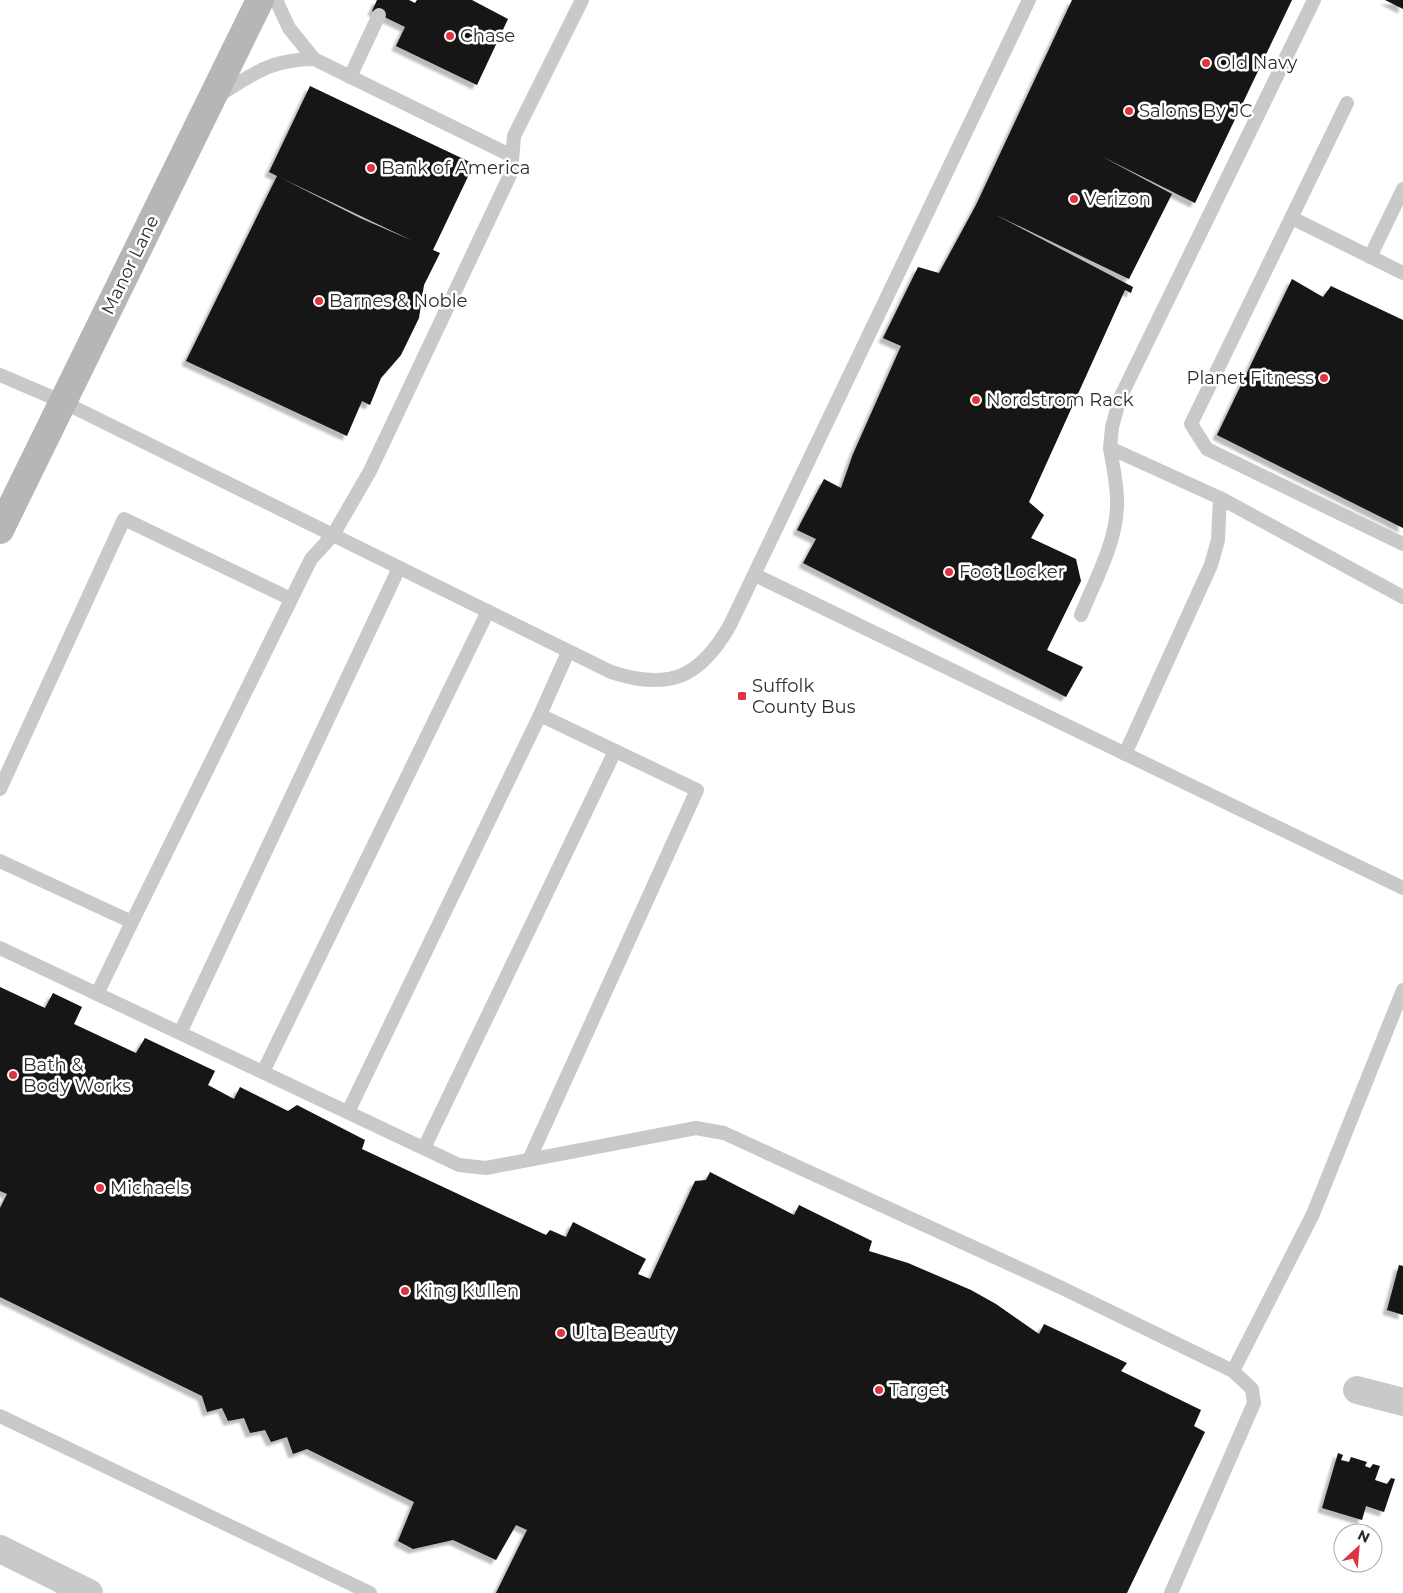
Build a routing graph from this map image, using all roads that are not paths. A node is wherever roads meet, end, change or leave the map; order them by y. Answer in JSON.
{"nodes":[{"id":1,"x":260,"y":0,"type":"edge"},
{"id":2,"x":276,"y":0,"type":"edge"},
{"id":3,"x":582,"y":0,"type":"edge"},
{"id":4,"x":1029,"y":0,"type":"edge"},
{"id":5,"x":1314,"y":0,"type":"edge"},
{"id":6,"x":379,"y":15,"type":"dead end"},
{"id":7,"x":314,"y":59,"type":"junction"},
{"id":8,"x":350,"y":77,"type":"junction"},
{"id":9,"x":211,"y":100,"type":"junction"},
{"id":10,"x":1348,"y":103,"type":"dead end"},
{"id":11,"x":512,"y":156,"type":"junction"},
{"id":12,"x":1403,"y":189,"type":"edge"},
{"id":13,"x":1292,"y":218,"type":"junction"},
{"id":14,"x":1370,"y":257,"type":"junction"},
{"id":15,"x":1403,"y":273,"type":"edge"},
{"id":16,"x":0,"y":375,"type":"edge"},
{"id":17,"x":63,"y":402,"type":"junction"},
{"id":18,"x":1110,"y":448,"type":"junction"},
{"id":19,"x":1220,"y":498,"type":"junction"},
{"id":20,"x":0,"y":530,"type":"edge"},
{"id":21,"x":333,"y":535,"type":"junction"},
{"id":22,"x":1403,"y":544,"type":"edge"},
{"id":23,"x":399,"y":568,"type":"junction"},
{"id":24,"x":755,"y":575,"type":"junction"},
{"id":25,"x":1403,"y":597,"type":"edge"},
{"id":26,"x":291,"y":599,"type":"junction"},
{"id":27,"x":488,"y":611,"type":"junction"},
{"id":28,"x":1081,"y":615,"type":"dead end"},
{"id":29,"x":568,"y":652,"type":"junction"},
{"id":30,"x":540,"y":715,"type":"junction"},
{"id":31,"x":615,"y":751,"type":"junction"},
{"id":32,"x":1125,"y":754,"type":"junction"},
{"id":33,"x":0,"y":789,"type":"edge"},
{"id":34,"x":0,"y":861,"type":"edge"},
{"id":35,"x":1403,"y":888,"type":"edge"},
{"id":36,"x":132,"y":922,"type":"junction"},
{"id":37,"x":0,"y":948,"type":"edge"},
{"id":38,"x":1403,"y":990,"type":"edge"},
{"id":39,"x":97,"y":994,"type":"junction"},
{"id":40,"x":180,"y":1033,"type":"junction"},
{"id":41,"x":263,"y":1072,"type":"junction"},
{"id":42,"x":348,"y":1112,"type":"junction"},
{"id":43,"x":424,"y":1148,"type":"junction"},
{"id":44,"x":529,"y":1160,"type":"junction"},
{"id":45,"x":1233,"y":1372,"type":"junction"},
{"id":46,"x":1357,"y":1390,"type":"dead end"},
{"id":47,"x":1403,"y":1402,"type":"edge"},
{"id":48,"x":0,"y":1416,"type":"edge"},
{"id":49,"x":0,"y":1549,"type":"edge"},
{"id":50,"x":90,"y":1593,"type":"edge"},
{"id":51,"x":370,"y":1593,"type":"edge"},
{"id":52,"x":1171,"y":1593,"type":"edge"}],
"edges":[{"from":1,"to":9,"type":"street","name":"Manor Lane"},
{"from":2,"to":7,"type":"lane"},
{"from":3,"to":11,"type":"lane"},
{"from":4,"to":24,"type":"lane"},
{"from":5,"to":18,"type":"lane"},
{"from":6,"to":8,"type":"lane"},
{"from":7,"to":8,"type":"lane"},
{"from":7,"to":9,"type":"lane"},
{"from":8,"to":11,"type":"lane"},
{"from":9,"to":17,"type":"street","name":"Manor Lane"},
{"from":10,"to":13,"type":"lane"},
{"from":11,"to":21,"type":"lane"},
{"from":12,"to":14,"type":"lane"},
{"from":13,"to":14,"type":"lane"},
{"from":13,"to":22,"type":"lane"},
{"from":14,"to":15,"type":"lane"},
{"from":16,"to":17,"type":"lane"},
{"from":17,"to":20,"type":"street","name":"Manor Lane"},
{"from":17,"to":21,"type":"lane"},
{"from":18,"to":19,"type":"lane"},
{"from":18,"to":28,"type":"lane"},
{"from":19,"to":25,"type":"lane"},
{"from":19,"to":32,"type":"lane"},
{"from":21,"to":23,"type":"lane"},
{"from":21,"to":26,"type":"lane"},
{"from":23,"to":27,"type":"lane"},
{"from":23,"to":40,"type":"lane"},
{"from":24,"to":29,"type":"lane"},
{"from":24,"to":32,"type":"lane"},
{"from":26,"to":33,"type":"lane"},
{"from":26,"to":36,"type":"lane"},
{"from":27,"to":29,"type":"lane"},
{"from":27,"to":41,"type":"lane"},
{"from":29,"to":30,"type":"lane"},
{"from":30,"to":31,"type":"lane"},
{"from":30,"to":42,"type":"lane"},
{"from":31,"to":43,"type":"lane"},
{"from":31,"to":44,"type":"lane"},
{"from":32,"to":35,"type":"lane"},
{"from":34,"to":36,"type":"lane"},
{"from":36,"to":39,"type":"lane"},
{"from":37,"to":39,"type":"lane"},
{"from":38,"to":45,"type":"lane"},
{"from":39,"to":40,"type":"lane"},
{"from":40,"to":41,"type":"lane"},
{"from":41,"to":42,"type":"lane"},
{"from":42,"to":43,"type":"lane"},
{"from":43,"to":44,"type":"lane"},
{"from":44,"to":45,"type":"lane"},
{"from":45,"to":52,"type":"lane"},
{"from":46,"to":47,"type":"street"},
{"from":48,"to":51,"type":"lane"},
{"from":49,"to":50,"type":"street"}]}
